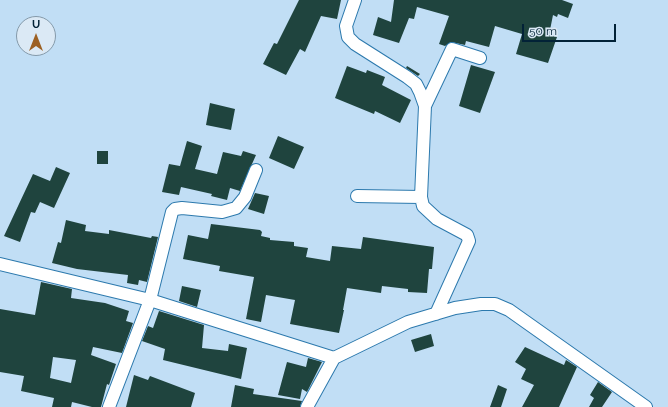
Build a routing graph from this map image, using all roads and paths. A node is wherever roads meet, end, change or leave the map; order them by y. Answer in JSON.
{"nodes":[{"id":1,"x":355,"y":0,"type":"edge"},
{"id":2,"x":480,"y":58,"type":"dead end"},
{"id":3,"x":424,"y":106,"type":"junction"},
{"id":4,"x":256,"y":170,"type":"dead end"},
{"id":5,"x":357,"y":196,"type":"dead end"},
{"id":6,"x":421,"y":197,"type":"junction"},
{"id":7,"x":0,"y":264,"type":"edge"},
{"id":8,"x":150,"y":300,"type":"junction"},
{"id":9,"x":436,"y":314,"type":"junction"},
{"id":10,"x":334,"y":358,"type":"junction"},
{"id":11,"x":109,"y":407,"type":"edge"},
{"id":12,"x":307,"y":407,"type":"edge"},
{"id":13,"x":646,"y":407,"type":"edge"}],
"edges":[{"from":1,"to":3,"type":"street"},
{"from":2,"to":3,"type":"street"},
{"from":3,"to":6,"type":"street"},
{"from":4,"to":8,"type":"street"},
{"from":5,"to":6,"type":"street"},
{"from":6,"to":9,"type":"street"},
{"from":7,"to":8,"type":"street"},
{"from":8,"to":10,"type":"street"},
{"from":8,"to":11,"type":"street"},
{"from":9,"to":10,"type":"street"},
{"from":9,"to":13,"type":"street"},
{"from":10,"to":12,"type":"street"}]}
